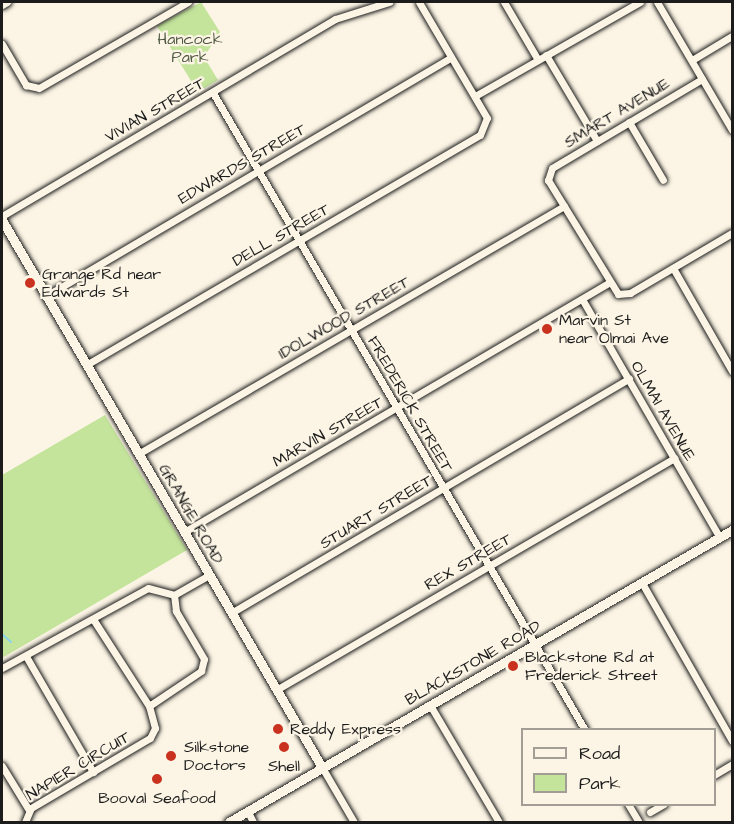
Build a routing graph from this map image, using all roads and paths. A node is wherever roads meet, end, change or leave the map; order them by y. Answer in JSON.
{"nodes":[{"id":1,"x":7,"y":2,"type":"edge"},
{"id":2,"x":188,"y":2,"type":"edge"},
{"id":3,"x":389,"y":2,"type":"edge"},
{"id":4,"x":419,"y":2,"type":"edge"},
{"id":5,"x":504,"y":2,"type":"edge"},
{"id":6,"x":640,"y":2,"type":"edge"},
{"id":7,"x":657,"y":2,"type":"edge"},
{"id":8,"x":2,"y":4,"type":"edge"},
{"id":9,"x":732,"y":36,"type":"edge"},
{"id":10,"x":2,"y":44,"type":"edge"},
{"id":11,"x":546,"y":55,"type":"junction"},
{"id":12,"x":452,"y":57,"type":"junction"},
{"id":13,"x":538,"y":60,"type":"junction"},
{"id":14,"x":692,"y":60,"type":"junction"},
{"id":15,"x":702,"y":79,"type":"junction"},
{"id":16,"x":213,"y":93,"type":"junction"},
{"id":17,"x":475,"y":96,"type":"junction"},
{"id":18,"x":629,"y":122,"type":"junction"},
{"id":19,"x":732,"y":130,"type":"edge"},
{"id":20,"x":597,"y":141,"type":"junction"},
{"id":21,"x":258,"y":170,"type":"junction"},
{"id":22,"x":663,"y":180,"type":"dead end"},
{"id":23,"x":564,"y":206,"type":"junction"},
{"id":24,"x":2,"y":218,"type":"edge"},
{"id":25,"x":732,"y":233,"type":"edge"},
{"id":26,"x":299,"y":240,"type":"junction"},
{"id":27,"x":673,"y":268,"type":"junction"},
{"id":28,"x":609,"y":283,"type":"junction"},
{"id":29,"x":46,"y":296,"type":"junction"},
{"id":30,"x":582,"y":299,"type":"junction"},
{"id":31,"x":351,"y":329,"type":"junction"},
{"id":32,"x":86,"y":365,"type":"junction"},
{"id":33,"x":732,"y":371,"type":"edge"},
{"id":34,"x":628,"y":379,"type":"junction"},
{"id":35,"x":397,"y":408,"type":"junction"},
{"id":36,"x":138,"y":454,"type":"junction"},
{"id":37,"x":674,"y":458,"type":"junction"},
{"id":38,"x":443,"y":488,"type":"junction"},
{"id":39,"x":732,"y":530,"type":"edge"},
{"id":40,"x":184,"y":532,"type":"junction"},
{"id":41,"x":720,"y":538,"type":"junction"},
{"id":42,"x":490,"y":566,"type":"junction"},
{"id":43,"x":209,"y":575,"type":"junction"},
{"id":44,"x":642,"y":583,"type":"junction"},
{"id":45,"x":174,"y":595,"type":"junction"},
{"id":46,"x":231,"y":613,"type":"junction"},
{"id":47,"x":93,"y":619,"type":"junction"},
{"id":48,"x":535,"y":645,"type":"junction"},
{"id":49,"x":27,"y":658,"type":"junction"},
{"id":50,"x":2,"y":668,"type":"edge"},
{"id":51,"x":276,"y":690,"type":"junction"},
{"id":52,"x":430,"y":705,"type":"junction"},
{"id":53,"x":149,"y":706,"type":"junction"},
{"id":54,"x":584,"y":728,"type":"edge"},
{"id":55,"x":732,"y":741,"type":"edge"},
{"id":56,"x":732,"y":764,"type":"edge"},
{"id":57,"x":2,"y":766,"type":"edge"},
{"id":58,"x":323,"y":770,"type":"junction"},
{"id":59,"x":93,"y":772,"type":"junction"},
{"id":60,"x":716,"y":774,"type":"edge"},
{"id":61,"x":629,"y":806,"type":"edge"},
{"id":62,"x":660,"y":806,"type":"edge"},
{"id":63,"x":29,"y":810,"type":"junction"},
{"id":64,"x":248,"y":812,"type":"junction"},
{"id":65,"x":650,"y":812,"type":"dead end"},
{"id":66,"x":25,"y":822,"type":"edge"},
{"id":67,"x":229,"y":822,"type":"edge"},
{"id":68,"x":253,"y":822,"type":"edge"},
{"id":69,"x":354,"y":822,"type":"edge"},
{"id":70,"x":499,"y":822,"type":"edge"},
{"id":71,"x":636,"y":822,"type":"edge"}],
"edges":[{"from":1,"to":8,"type":"street"},
{"from":2,"to":10,"type":"street"},
{"from":3,"to":16,"type":"street","name":"VIVIAN STREET"},
{"from":4,"to":12,"type":"street"},
{"from":5,"to":13,"type":"street"},
{"from":6,"to":11,"type":"street"},
{"from":7,"to":14,"type":"street"},
{"from":9,"to":14,"type":"street"},
{"from":11,"to":13,"type":"street"},
{"from":11,"to":20,"type":"street"},
{"from":12,"to":17,"type":"street"},
{"from":12,"to":21,"type":"street","name":"EDWARDS STREET"},
{"from":13,"to":17,"type":"street"},
{"from":14,"to":15,"type":"street"},
{"from":15,"to":18,"type":"street","name":"SMART AVENUE"},
{"from":15,"to":19,"type":"street"},
{"from":16,"to":21,"type":"street","name":"FREDERICK STREET"},
{"from":16,"to":24,"type":"street","name":"VIVIAN STREET"},
{"from":17,"to":26,"type":"street","name":"DELL STREET"},
{"from":18,"to":20,"type":"street","name":"SMART AVENUE"},
{"from":18,"to":22,"type":"street"},
{"from":20,"to":23,"type":"street","name":"SMART AVENUE"},
{"from":21,"to":26,"type":"street","name":"FREDERICK STREET"},
{"from":21,"to":29,"type":"street","name":"EDWARDS STREET"},
{"from":23,"to":28,"type":"street"},
{"from":23,"to":31,"type":"street","name":"IDOLWOOD STREET"},
{"from":24,"to":29,"type":"main road","name":"GRANGE ROAD"},
{"from":25,"to":27,"type":"street"},
{"from":26,"to":31,"type":"street","name":"FREDERICK STREET"},
{"from":26,"to":32,"type":"street","name":"DELL STREET"},
{"from":27,"to":28,"type":"street"},
{"from":27,"to":33,"type":"street"},
{"from":28,"to":30,"type":"street","name":"MARVIN STREET"},
{"from":29,"to":32,"type":"main road","name":"GRANGE ROAD"},
{"from":30,"to":34,"type":"street","name":"OLMAI AVENUE"},
{"from":30,"to":35,"type":"street","name":"MARVIN STREET"},
{"from":31,"to":35,"type":"street","name":"FREDERICK STREET"},
{"from":31,"to":36,"type":"street","name":"IDOLWOOD STREET"},
{"from":32,"to":36,"type":"main road","name":"GRANGE ROAD"},
{"from":34,"to":37,"type":"street","name":"OLMAI AVENUE"},
{"from":34,"to":38,"type":"street","name":"STUART STREET"},
{"from":35,"to":38,"type":"street","name":"FREDERICK STREET"},
{"from":35,"to":40,"type":"street","name":"MARVIN STREET"},
{"from":36,"to":40,"type":"main road","name":"GRANGE ROAD"},
{"from":37,"to":41,"type":"street","name":"OLMAI AVENUE"},
{"from":37,"to":42,"type":"street","name":"REX STREET"},
{"from":38,"to":42,"type":"street","name":"FREDERICK STREET"},
{"from":38,"to":46,"type":"street","name":"STUART STREET"},
{"from":39,"to":41,"type":"main road","name":"BLACKSTONE ROAD"},
{"from":40,"to":43,"type":"main road","name":"GRANGE ROAD"},
{"from":41,"to":44,"type":"main road","name":"BLACKSTONE ROAD"},
{"from":42,"to":48,"type":"street","name":"FREDERICK STREET"},
{"from":42,"to":51,"type":"street","name":"REX STREET"},
{"from":43,"to":45,"type":"street"},
{"from":43,"to":46,"type":"main road","name":"GRANGE ROAD"},
{"from":44,"to":48,"type":"main road","name":"BLACKSTONE ROAD"},
{"from":44,"to":55,"type":"street"},
{"from":45,"to":47,"type":"street"},
{"from":45,"to":53,"type":"street"},
{"from":46,"to":51,"type":"main road","name":"GRANGE ROAD"},
{"from":47,"to":49,"type":"street"},
{"from":47,"to":53,"type":"street"},
{"from":48,"to":52,"type":"main road","name":"BLACKSTONE ROAD"},
{"from":48,"to":54,"type":"street","name":"FREDERICK STREET"},
{"from":49,"to":50,"type":"street"},
{"from":49,"to":59,"type":"street"},
{"from":51,"to":58,"type":"main road","name":"GRANGE ROAD"},
{"from":52,"to":58,"type":"main road","name":"BLACKSTONE ROAD"},
{"from":52,"to":70,"type":"street"},
{"from":53,"to":59,"type":"street","name":"NAPIER CIRCUIT"},
{"from":56,"to":60,"type":"street"},
{"from":57,"to":63,"type":"street"},
{"from":58,"to":64,"type":"main road","name":"BLACKSTONE ROAD"},
{"from":58,"to":69,"type":"street","name":"GRANGE ROAD"},
{"from":59,"to":63,"type":"street","name":"NAPIER CIRCUIT"},
{"from":61,"to":71,"type":"street"},
{"from":62,"to":65,"type":"street"},
{"from":63,"to":66,"type":"street","name":"NAPIER CIRCUIT"},
{"from":64,"to":67,"type":"main road","name":"BLACKSTONE ROAD"},
{"from":64,"to":68,"type":"street"}]}
